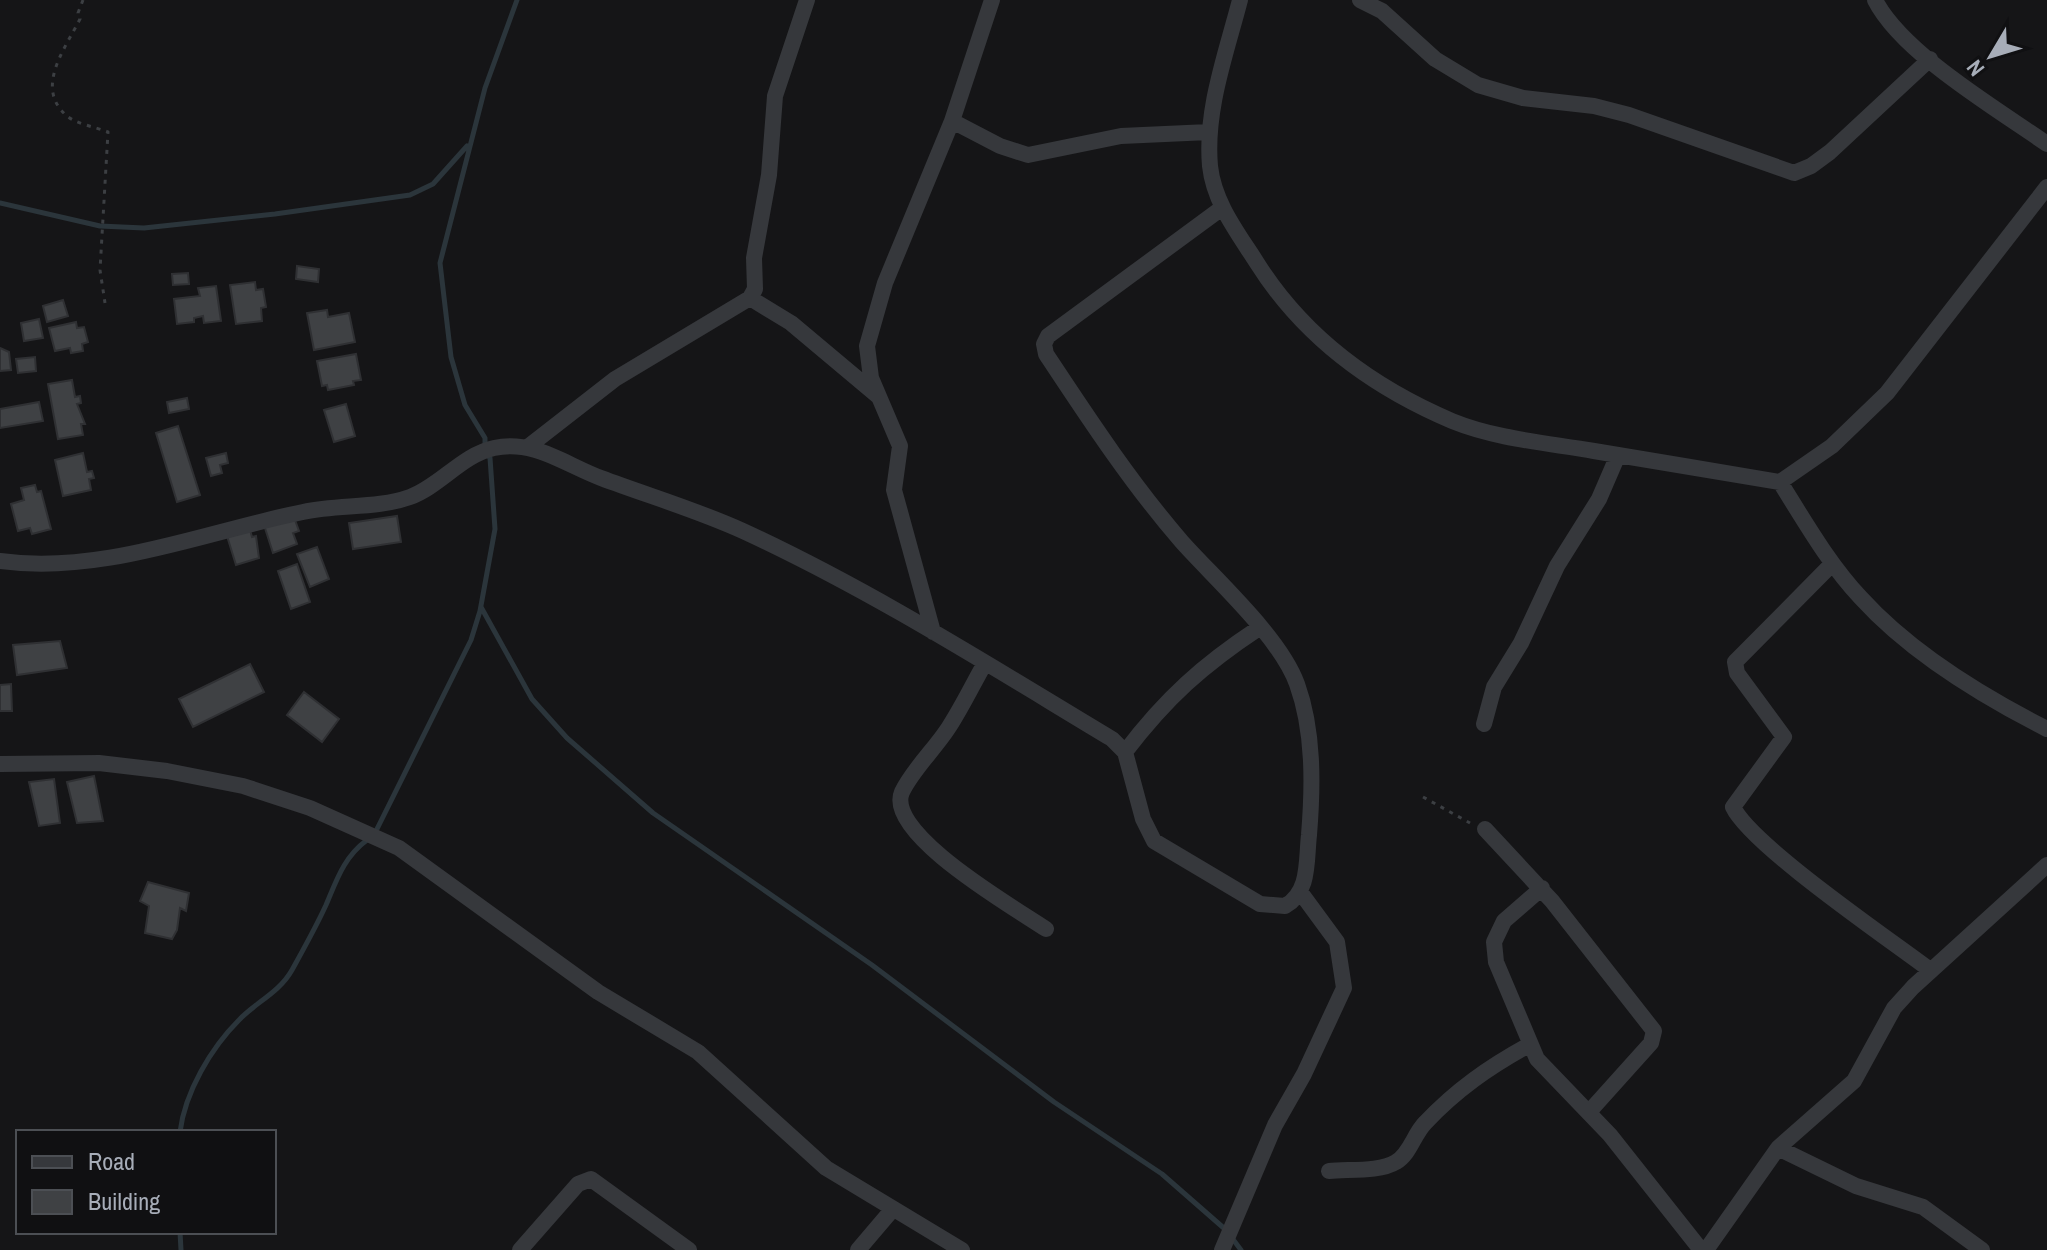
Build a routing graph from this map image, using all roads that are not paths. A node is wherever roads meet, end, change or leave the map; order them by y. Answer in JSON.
{"nodes":[{"id":1,"x":807,"y":0,"type":"edge"},
{"id":2,"x":992,"y":0,"type":"edge"},
{"id":3,"x":1240,"y":0,"type":"edge"},
{"id":4,"x":1360,"y":0,"type":"edge"},
{"id":5,"x":1875,"y":0,"type":"edge"},
{"id":6,"x":1930,"y":59,"type":"junction"},
{"id":7,"x":952,"y":121,"type":"junction"},
{"id":8,"x":1209,"y":132,"type":"junction"},
{"id":9,"x":2047,"y":144,"type":"edge"},
{"id":10,"x":2047,"y":187,"type":"edge"},
{"id":11,"x":1222,"y":208,"type":"junction"},
{"id":12,"x":750,"y":298,"type":"junction"},
{"id":13,"x":879,"y":397,"type":"junction"},
{"id":14,"x":529,"y":446,"type":"junction"},
{"id":15,"x":1618,"y":455,"type":"junction"},
{"id":16,"x":1780,"y":482,"type":"junction"},
{"id":17,"x":0,"y":561,"type":"edge"},
{"id":18,"x":1832,"y":564,"type":"junction"},
{"id":19,"x":1259,"y":628,"type":"junction"},
{"id":20,"x":933,"y":632,"type":"junction"},
{"id":21,"x":985,"y":663,"type":"junction"},
{"id":22,"x":1484,"y":724,"type":"dead end"},
{"id":23,"x":2047,"y":729,"type":"edge"},
{"id":24,"x":1125,"y":752,"type":"junction"},
{"id":25,"x":0,"y":764,"type":"edge"},
{"id":26,"x":1485,"y":829,"type":"road end"},
{"id":27,"x":2047,"y":865,"type":"edge"},
{"id":28,"x":1542,"y":888,"type":"junction"},
{"id":29,"x":1301,"y":893,"type":"junction"},
{"id":30,"x":1046,"y":929,"type":"dead end"},
{"id":31,"x":1930,"y":970,"type":"junction"},
{"id":32,"x":1529,"y":1045,"type":"junction"},
{"id":33,"x":1589,"y":1112,"type":"junction"},
{"id":34,"x":1778,"y":1148,"type":"junction"},
{"id":35,"x":1329,"y":1171,"type":"dead end"},
{"id":36,"x":892,"y":1210,"type":"junction"},
{"id":37,"x":520,"y":1250,"type":"edge"},
{"id":38,"x":689,"y":1250,"type":"edge"},
{"id":39,"x":858,"y":1250,"type":"edge"},
{"id":40,"x":962,"y":1250,"type":"edge"},
{"id":41,"x":1222,"y":1250,"type":"edge"},
{"id":42,"x":1704,"y":1250,"type":"edge"},
{"id":43,"x":1982,"y":1250,"type":"edge"}],
"edges":[{"from":1,"to":12,"type":"street"},
{"from":2,"to":7,"type":"street"},
{"from":3,"to":8,"type":"street"},
{"from":4,"to":6,"type":"street"},
{"from":5,"to":6,"type":"street"},
{"from":6,"to":9,"type":"street"},
{"from":7,"to":8,"type":"street"},
{"from":7,"to":13,"type":"street"},
{"from":8,"to":11,"type":"street"},
{"from":10,"to":16,"type":"street"},
{"from":11,"to":15,"type":"street"},
{"from":11,"to":19,"type":"street"},
{"from":12,"to":13,"type":"street"},
{"from":12,"to":14,"type":"street"},
{"from":13,"to":20,"type":"street"},
{"from":14,"to":17,"type":"street"},
{"from":14,"to":20,"type":"street"},
{"from":15,"to":16,"type":"street"},
{"from":15,"to":22,"type":"street"},
{"from":16,"to":18,"type":"street"},
{"from":18,"to":23,"type":"street"},
{"from":18,"to":31,"type":"street"},
{"from":19,"to":24,"type":"street"},
{"from":19,"to":29,"type":"street"},
{"from":20,"to":21,"type":"street"},
{"from":21,"to":24,"type":"street"},
{"from":21,"to":30,"type":"street"},
{"from":24,"to":29,"type":"street"},
{"from":25,"to":36,"type":"street"},
{"from":26,"to":28,"type":"street"},
{"from":27,"to":31,"type":"street"},
{"from":28,"to":32,"type":"street"},
{"from":28,"to":33,"type":"street"},
{"from":29,"to":41,"type":"street"},
{"from":31,"to":34,"type":"street"},
{"from":32,"to":33,"type":"street"},
{"from":32,"to":35,"type":"street"},
{"from":33,"to":42,"type":"street"},
{"from":34,"to":42,"type":"street"},
{"from":34,"to":43,"type":"street"},
{"from":36,"to":39,"type":"street"},
{"from":36,"to":40,"type":"street"},
{"from":37,"to":38,"type":"street"}]}
